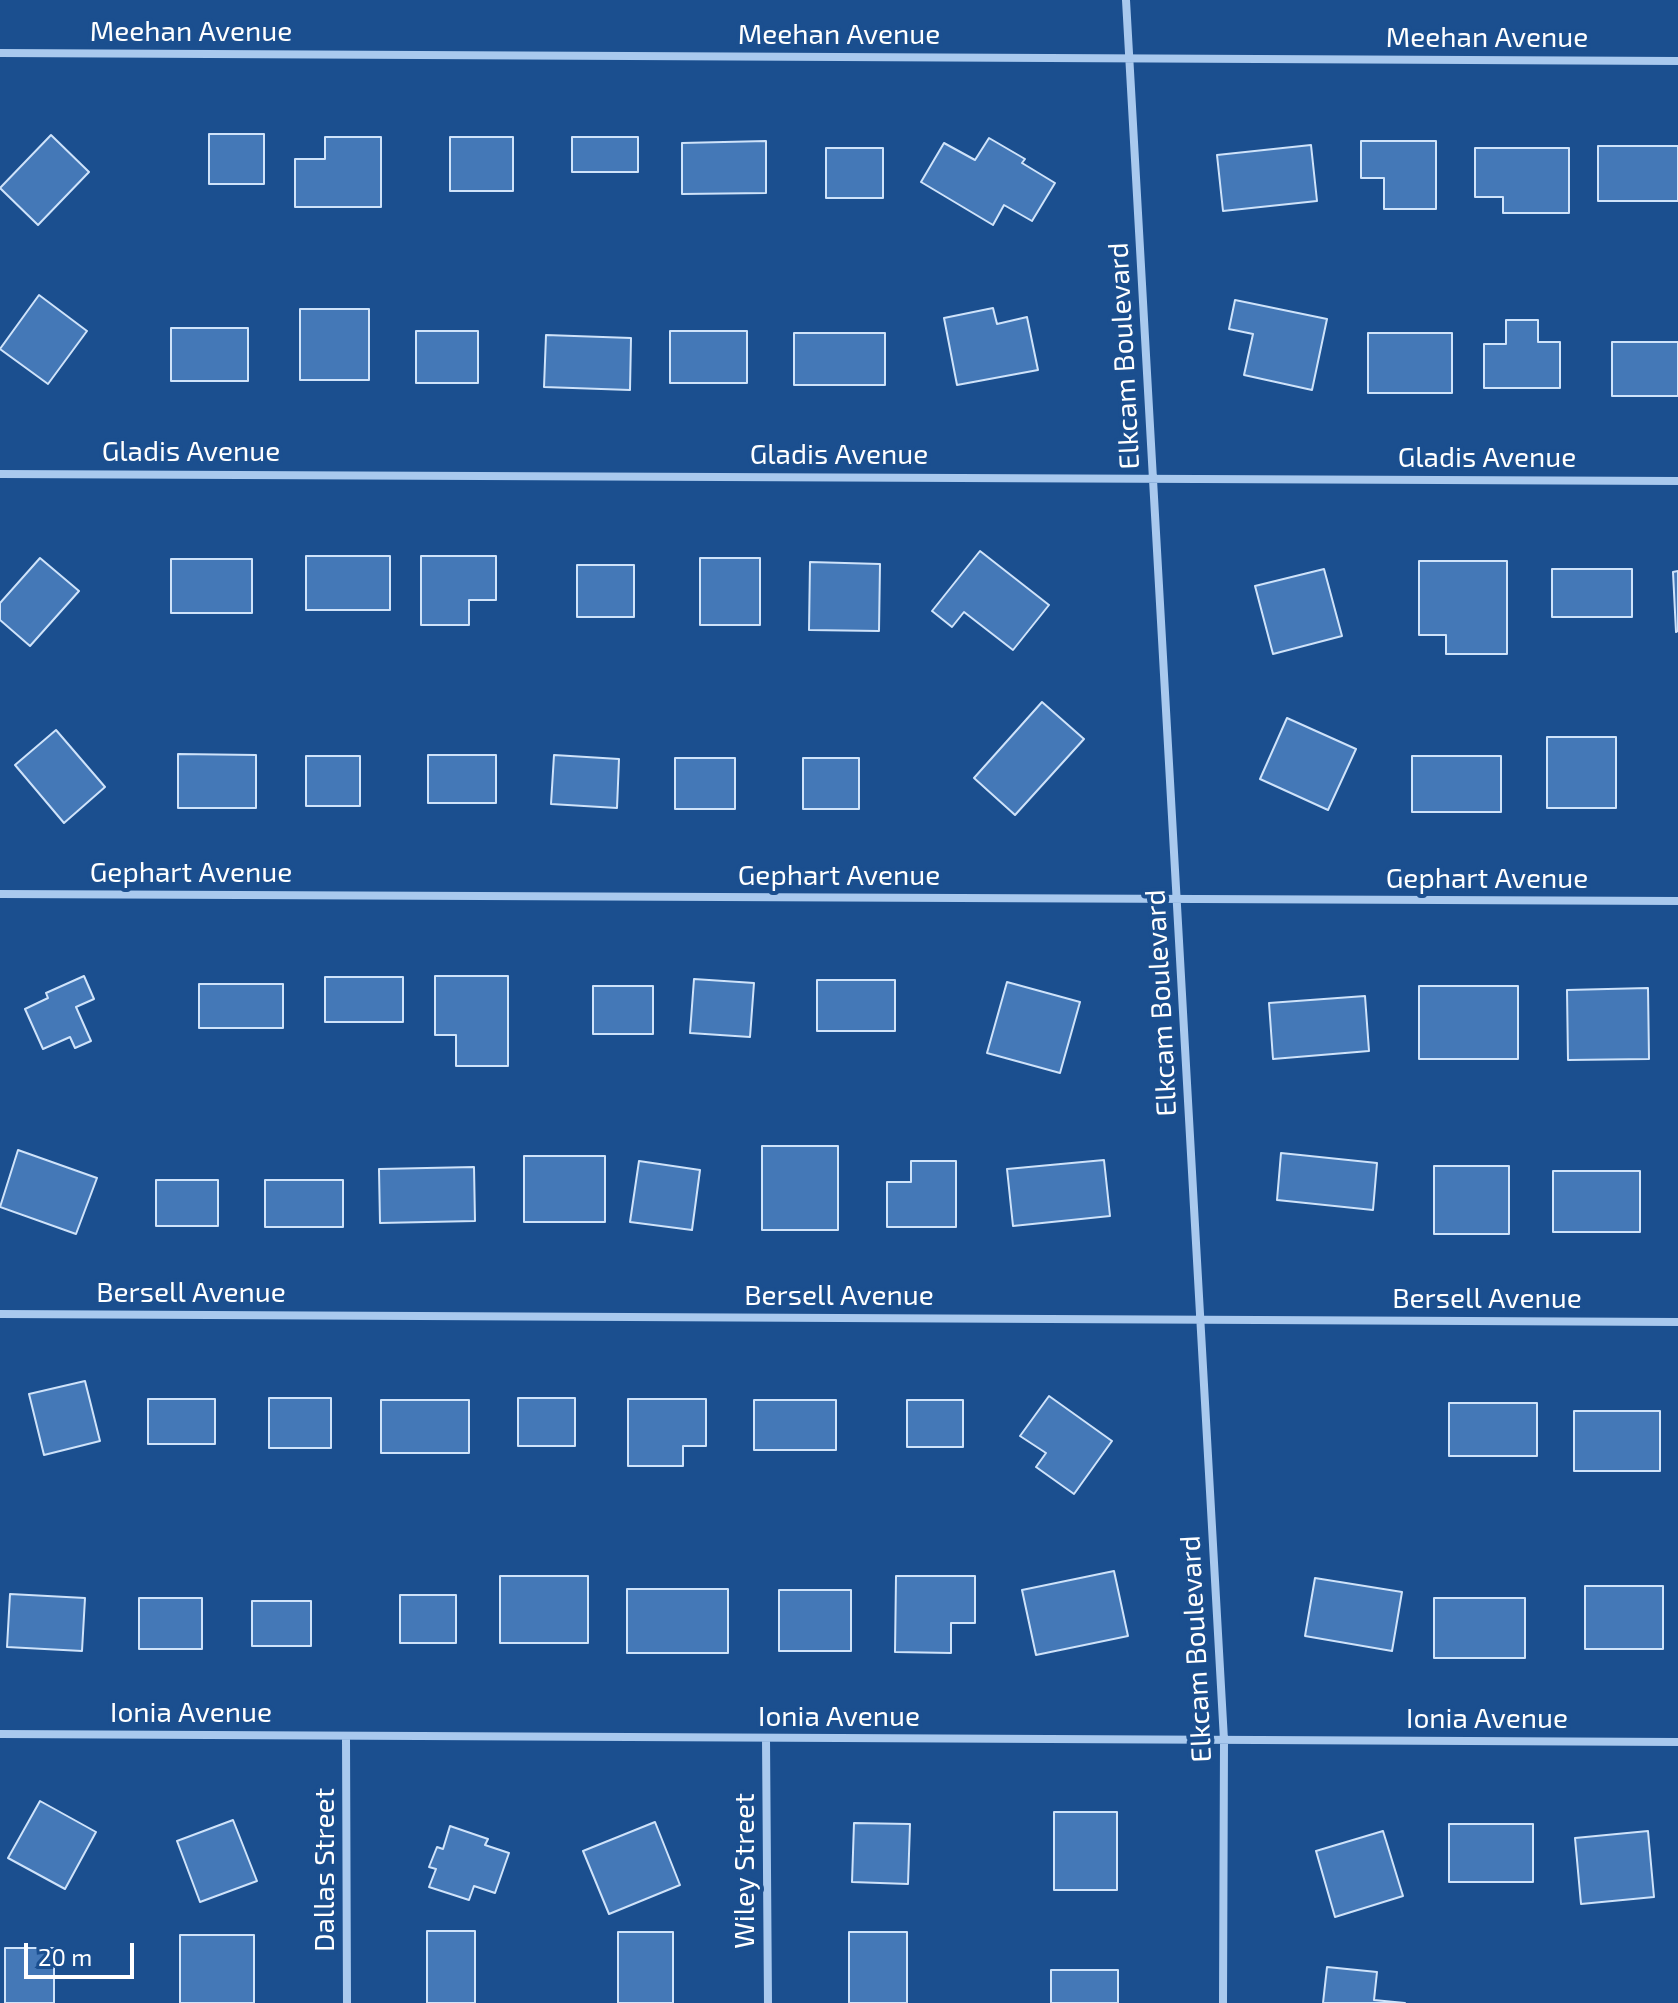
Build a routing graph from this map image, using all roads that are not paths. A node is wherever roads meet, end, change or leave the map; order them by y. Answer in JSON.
{"nodes":[{"id":1,"x":1126,"y":0,"type":"edge"},
{"id":2,"x":0,"y":53,"type":"edge"},
{"id":3,"x":1130,"y":58,"type":"junction"},
{"id":4,"x":1678,"y":61,"type":"edge"},
{"id":5,"x":0,"y":474,"type":"edge"},
{"id":6,"x":1153,"y":479,"type":"junction"},
{"id":7,"x":1678,"y":481,"type":"edge"},
{"id":8,"x":0,"y":894,"type":"edge"},
{"id":9,"x":1177,"y":899,"type":"junction"},
{"id":10,"x":1678,"y":901,"type":"edge"},
{"id":11,"x":0,"y":1314,"type":"edge"},
{"id":12,"x":1201,"y":1320,"type":"junction"},
{"id":13,"x":1678,"y":1322,"type":"edge"},
{"id":14,"x":0,"y":1734,"type":"edge"},
{"id":15,"x":346,"y":1736,"type":"junction"},
{"id":16,"x":766,"y":1738,"type":"junction"},
{"id":17,"x":1224,"y":1740,"type":"junction"},
{"id":18,"x":1678,"y":1742,"type":"edge"},
{"id":19,"x":347,"y":2003,"type":"edge"},
{"id":20,"x":768,"y":2003,"type":"edge"},
{"id":21,"x":1223,"y":2003,"type":"edge"}],
"edges":[{"from":1,"to":3,"type":"street","name":"Elkcam Boulevard"},
{"from":2,"to":3,"type":"street","name":"Meehan Avenue"},
{"from":3,"to":4,"type":"street","name":"Meehan Avenue"},
{"from":3,"to":6,"type":"street","name":"Elkcam Boulevard"},
{"from":5,"to":6,"type":"street","name":"Gladis Avenue"},
{"from":6,"to":7,"type":"street","name":"Gladis Avenue"},
{"from":6,"to":9,"type":"street","name":"Elkcam Boulevard"},
{"from":8,"to":9,"type":"street","name":"Gephart Avenue"},
{"from":9,"to":10,"type":"street","name":"Gephart Avenue"},
{"from":9,"to":12,"type":"street","name":"Elkcam Boulevard"},
{"from":11,"to":12,"type":"street","name":"Bersell Avenue"},
{"from":12,"to":13,"type":"street","name":"Bersell Avenue"},
{"from":12,"to":17,"type":"street","name":"Elkcam Boulevard"},
{"from":14,"to":15,"type":"street","name":"Ionia Avenue"},
{"from":15,"to":16,"type":"street","name":"Ionia Avenue"},
{"from":15,"to":19,"type":"street","name":"Dallas Street"},
{"from":16,"to":17,"type":"street","name":"Ionia Avenue"},
{"from":16,"to":20,"type":"street","name":"Wiley Street"},
{"from":17,"to":18,"type":"street","name":"Ionia Avenue"},
{"from":17,"to":21,"type":"street","name":"Elkcam Boulevard"}]}
